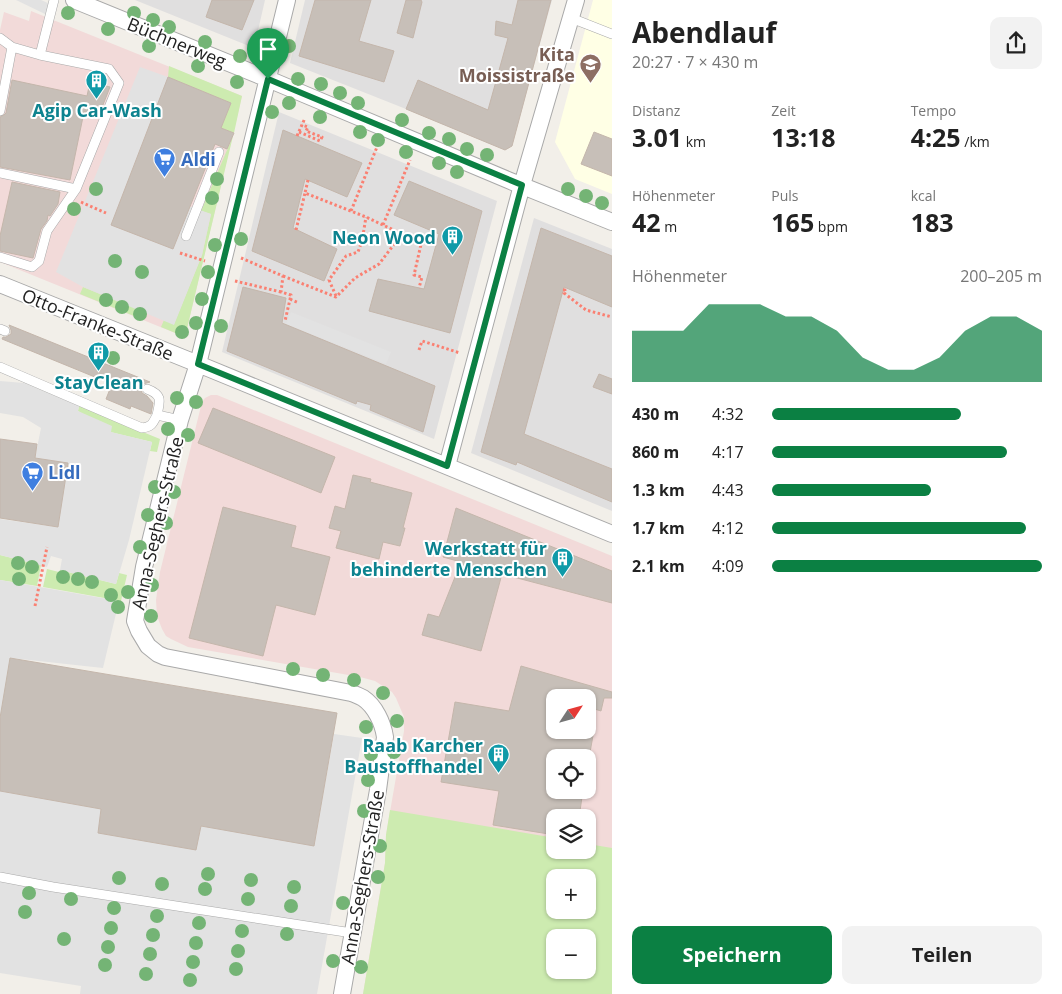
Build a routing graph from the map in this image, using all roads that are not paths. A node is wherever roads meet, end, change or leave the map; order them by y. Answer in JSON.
{"nodes":[{"id":1,"x":54,"y":0,"type":"edge"},
{"id":2,"x":74,"y":0,"type":"edge"},
{"id":3,"x":287,"y":0,"type":"edge"},
{"id":4,"x":576,"y":0,"type":"edge"},
{"id":5,"x":571,"y":18,"type":"junction"},
{"id":6,"x":612,"y":34,"type":"edge"},
{"id":7,"x":0,"y":38,"type":"edge"},
{"id":8,"x":12,"y":48,"type":"junction"},
{"id":9,"x":40,"y":55,"type":"junction"},
{"id":10,"x":268,"y":79,"type":"junction"},
{"id":11,"x":0,"y":111,"type":"edge"},
{"id":12,"x":219,"y":152,"type":"dead end"},
{"id":13,"x":0,"y":173,"type":"edge"},
{"id":14,"x":522,"y":185,"type":"junction"},
{"id":15,"x":76,"y":189,"type":"junction"},
{"id":16,"x":612,"y":222,"type":"edge"},
{"id":17,"x":186,"y":236,"type":"dead end"},
{"id":18,"x":0,"y":256,"type":"edge"},
{"id":19,"x":0,"y":284,"type":"edge"},
{"id":20,"x":198,"y":364,"type":"junction"},
{"id":21,"x":0,"y":368,"type":"edge"},
{"id":22,"x":147,"y":389,"type":"dead end"},
{"id":23,"x":157,"y":415,"type":"junction"},
{"id":24,"x":180,"y":420,"type":"junction"},
{"id":25,"x":447,"y":466,"type":"junction"},
{"id":26,"x":612,"y":534,"type":"edge"},
{"id":27,"x":0,"y":877,"type":"edge"},
{"id":28,"x":352,"y":932,"type":"junction"},
{"id":29,"x":342,"y":994,"type":"edge"}],
"edges":[{"from":1,"to":9,"type":"lane"},
{"from":2,"to":10,"type":"street","name":"Büchnerweg"},
{"from":3,"to":10,"type":"street","name":"Anna-Seghers-Straße"},
{"from":4,"to":5,"type":"street"},
{"from":5,"to":6,"type":"lane"},
{"from":5,"to":14,"type":"street"},
{"from":7,"to":8,"type":"lane"},
{"from":8,"to":9,"type":"lane"},
{"from":8,"to":11,"type":"lane"},
{"from":9,"to":15,"type":"lane"},
{"from":10,"to":14,"type":"street","name":"Büchnerweg"},
{"from":10,"to":20,"type":"street","name":"Anna-Seghers-Straße"},
{"from":12,"to":17,"type":"lane"},
{"from":13,"to":15,"type":"lane"},
{"from":14,"to":16,"type":"street","name":"Büchnerweg"},
{"from":14,"to":25,"type":"street"},
{"from":15,"to":18,"type":"lane"},
{"from":19,"to":20,"type":"street","name":"Otto-Franke-Straße"},
{"from":20,"to":24,"type":"street","name":"Anna-Seghers-Straße"},
{"from":20,"to":25,"type":"street","name":"Otto-Franke-Straße"},
{"from":21,"to":23,"type":"lane"},
{"from":22,"to":23,"type":"lane"},
{"from":23,"to":24,"type":"lane"},
{"from":24,"to":28,"type":"street","name":"Anna-Seghers-Straße"},
{"from":25,"to":26,"type":"street","name":"Otto-Franke-Straße"},
{"from":27,"to":28,"type":"lane"},
{"from":28,"to":29,"type":"street","name":"Anna-Seghers-Straße"}]}
